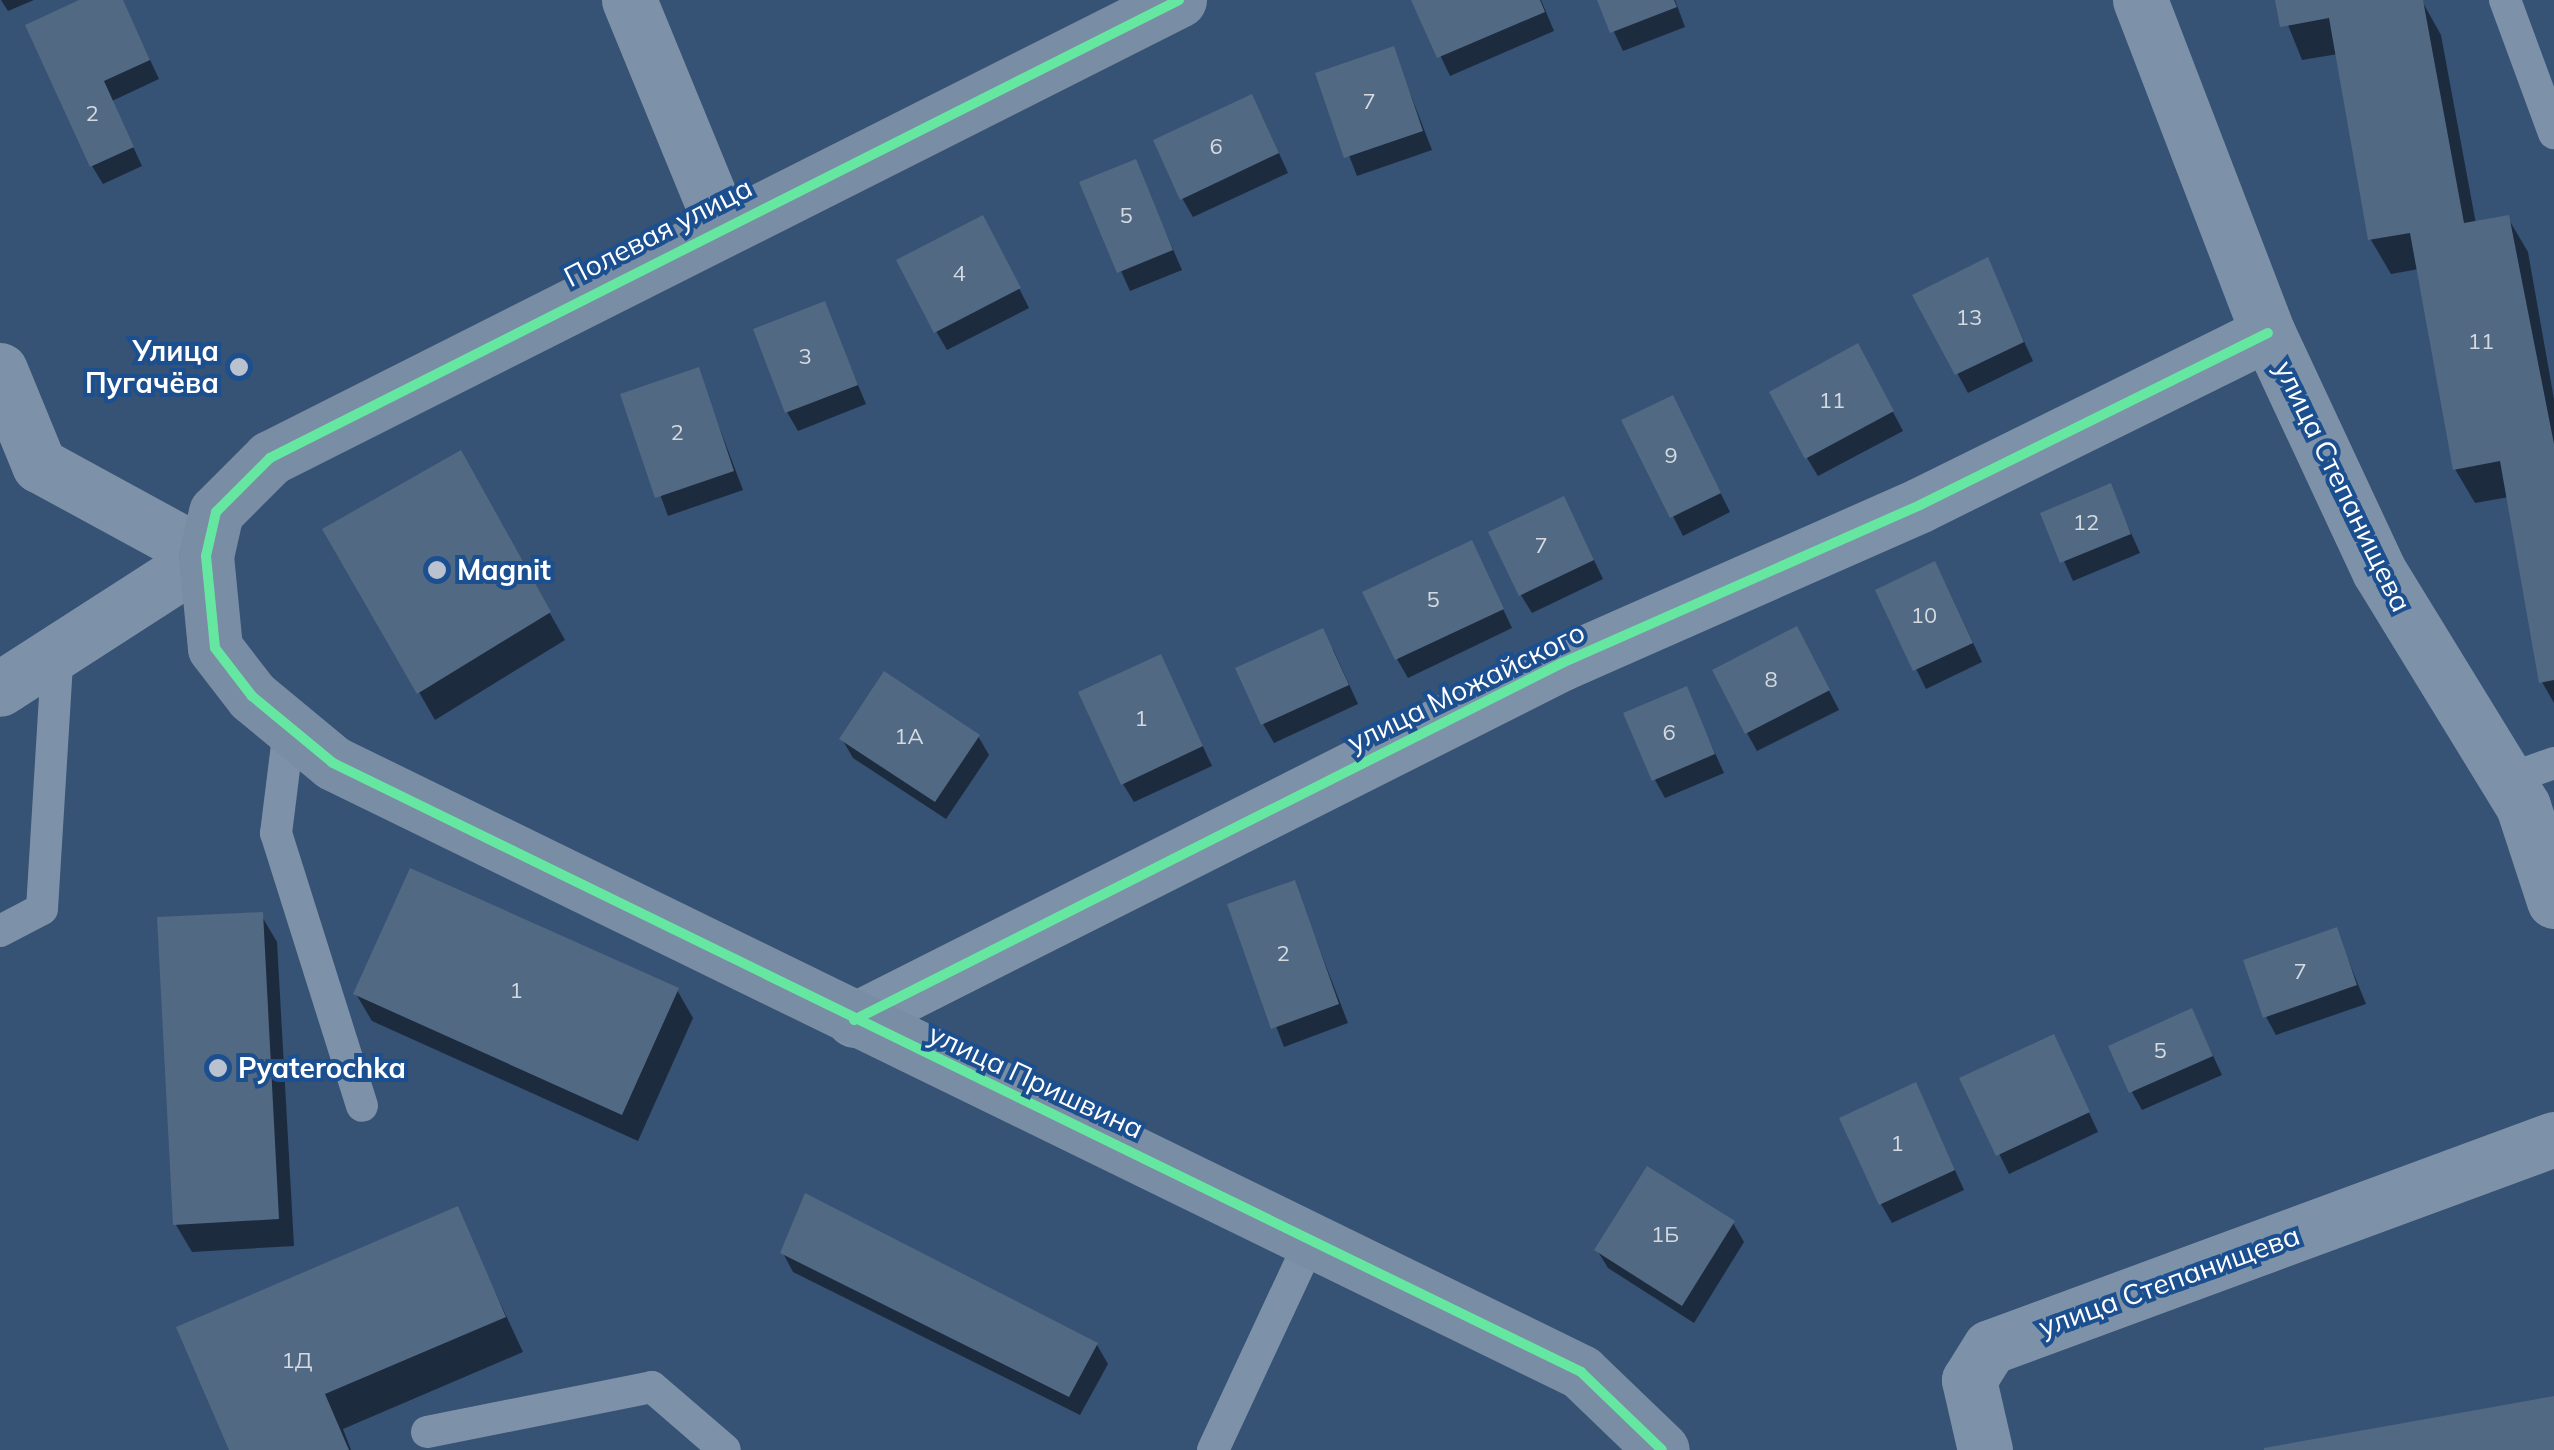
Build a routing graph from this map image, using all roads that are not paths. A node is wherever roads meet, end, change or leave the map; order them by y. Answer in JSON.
{"nodes":[{"id":1,"x":629,"y":0,"type":"edge"},
{"id":2,"x":1179,"y":0,"type":"edge"},
{"id":3,"x":2140,"y":0,"type":"edge"},
{"id":4,"x":2505,"y":0,"type":"edge"},
{"id":5,"x":2554,"y":133,"type":"edge"},
{"id":6,"x":722,"y":224,"type":"junction"},
{"id":7,"x":2268,"y":333,"type":"junction"},
{"id":8,"x":0,"y":370,"type":"edge"},
{"id":9,"x":206,"y":556,"type":"junction"},
{"id":10,"x":58,"y":651,"type":"junction"},
{"id":11,"x":0,"y":688,"type":"edge"},
{"id":12,"x":289,"y":729,"type":"junction"},
{"id":13,"x":2530,"y":772,"type":"edge"},
{"id":14,"x":2554,"y":902,"type":"edge"},
{"id":15,"x":0,"y":931,"type":"edge"},
{"id":16,"x":854,"y":1020,"type":"junction"},
{"id":17,"x":362,"y":1106,"type":"dead end"},
{"id":18,"x":2554,"y":1139,"type":"edge"},
{"id":19,"x":1312,"y":1238,"type":"junction"},
{"id":20,"x":427,"y":1432,"type":"dead end"},
{"id":21,"x":725,"y":1450,"type":"edge"},
{"id":22,"x":1213,"y":1450,"type":"edge"},
{"id":23,"x":1662,"y":1450,"type":"edge"},
{"id":24,"x":1986,"y":1450,"type":"edge"}],
"edges":[{"from":1,"to":6,"type":"street"},
{"from":2,"to":6,"type":"street","name":"Полевая улица"},
{"from":3,"to":7,"type":"street","name":"улица Степанищева"},
{"from":4,"to":5,"type":"lane"},
{"from":6,"to":9,"type":"street","name":"Полевая улица"},
{"from":7,"to":13,"type":"street","name":"улица Степанищева"},
{"from":7,"to":16,"type":"street","name":"улица Можайского"},
{"from":8,"to":9,"type":"street"},
{"from":9,"to":10,"type":"street"},
{"from":9,"to":12,"type":"street","name":"улица Пришвина"},
{"from":10,"to":11,"type":"street"},
{"from":10,"to":15,"type":"lane"},
{"from":12,"to":16,"type":"street","name":"улица Пришвина"},
{"from":12,"to":17,"type":"lane"},
{"from":13,"to":14,"type":"street","name":"улица Степанищева"},
{"from":16,"to":19,"type":"street","name":"улица Пришвина"},
{"from":18,"to":24,"type":"street","name":"улица Степанищева"},
{"from":19,"to":22,"type":"lane"},
{"from":19,"to":23,"type":"street","name":"улица Пришвина"},
{"from":20,"to":21,"type":"lane"}]}
